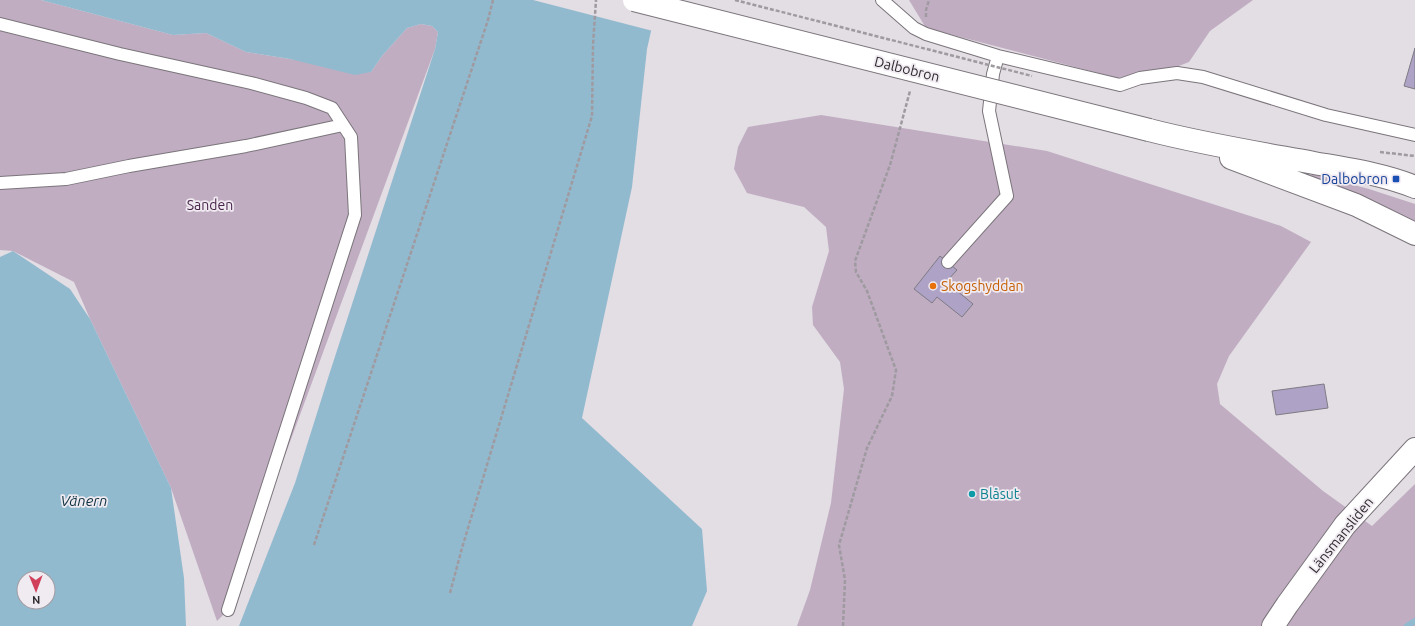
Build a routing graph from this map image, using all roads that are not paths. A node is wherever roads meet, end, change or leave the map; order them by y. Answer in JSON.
{"nodes":[{"id":1,"x":634,"y":0,"type":"edge"},
{"id":2,"x":882,"y":0,"type":"edge"},
{"id":3,"x":0,"y":24,"type":"edge"},
{"id":4,"x":998,"y":56,"type":"junction"},
{"id":5,"x":343,"y":125,"type":"junction"},
{"id":6,"x":1415,"y":135,"type":"edge"},
{"id":7,"x":1179,"y":138,"type":"junction"},
{"id":8,"x":0,"y":183,"type":"edge"},
{"id":9,"x":1415,"y":186,"type":"edge"},
{"id":10,"x":1415,"y":234,"type":"edge"},
{"id":11,"x":948,"y":262,"type":"dead end"},
{"id":12,"x":1415,"y":449,"type":"edge"},
{"id":13,"x":228,"y":610,"type":"dead end"},
{"id":14,"x":1273,"y":626,"type":"edge"}],
"edges":[{"from":1,"to":7,"type":"main road","name":"Dalbobron","bridge":true},
{"from":2,"to":4,"type":"lane"},
{"from":3,"to":5,"type":"lane"},
{"from":4,"to":6,"type":"lane"},
{"from":4,"to":11,"type":"lane"},
{"from":5,"to":8,"type":"lane"},
{"from":5,"to":13,"type":"lane"},
{"from":7,"to":9,"type":"main road","name":"Dalbobron"},
{"from":7,"to":10,"type":"main road","name":"Dalbobron"},
{"from":12,"to":14,"type":"main road","name":"Länsmansliden"}]}
